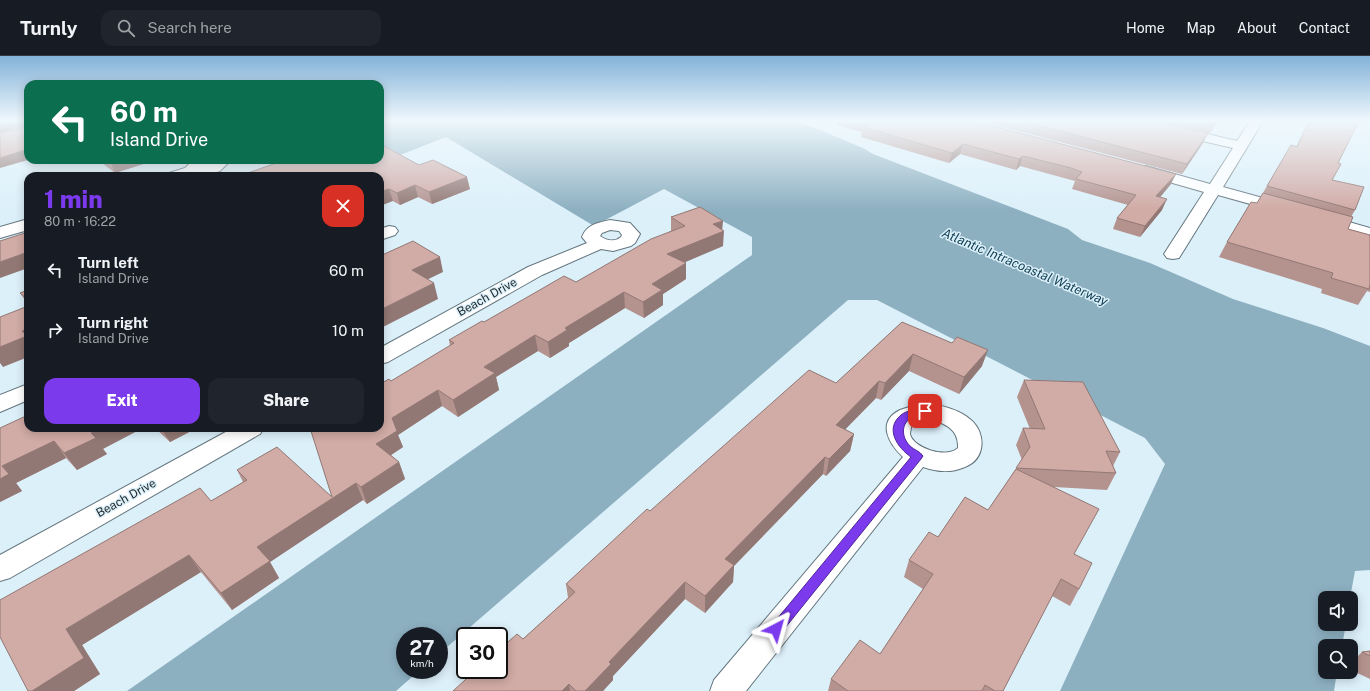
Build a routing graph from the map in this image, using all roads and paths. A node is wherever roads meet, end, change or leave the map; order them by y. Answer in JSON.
{"nodes":[{"id":1,"x":1238,"y":151,"type":"edge"},
{"id":2,"x":1131,"y":167,"type":"edge"},
{"id":3,"x":193,"y":170,"type":"dead end"},
{"id":4,"x":187,"y":172,"type":"edge"},
{"id":5,"x":1214,"y":189,"type":"junction"},
{"id":6,"x":24,"y":225,"type":"edge"},
{"id":7,"x":0,"y":233,"type":"edge"},
{"id":8,"x":1370,"y":233,"type":"edge"},
{"id":9,"x":598,"y":244,"type":"dead end"},
{"id":10,"x":1173,"y":254,"type":"dead end"},
{"id":11,"x":384,"y":354,"type":"edge"},
{"id":12,"x":24,"y":393,"type":"edge"},
{"id":13,"x":0,"y":404,"type":"edge"},
{"id":14,"x":245,"y":432,"type":"edge"},
{"id":15,"x":918,"y":456,"type":"dead end"},
{"id":16,"x":0,"y":569,"type":"edge"},
{"id":17,"x":726,"y":691,"type":"edge"}],
"edges":[{"from":1,"to":5,"type":"street"},
{"from":2,"to":5,"type":"street"},
{"from":3,"to":4,"type":"street"},
{"from":5,"to":8,"type":"street"},
{"from":5,"to":10,"type":"street"},
{"from":6,"to":7,"type":"street"},
{"from":9,"to":11,"type":"street","name":"Beach Drive"},
{"from":12,"to":13,"type":"street"},
{"from":14,"to":16,"type":"street","name":"Beach Drive"},
{"from":15,"to":17,"type":"street"}]}
